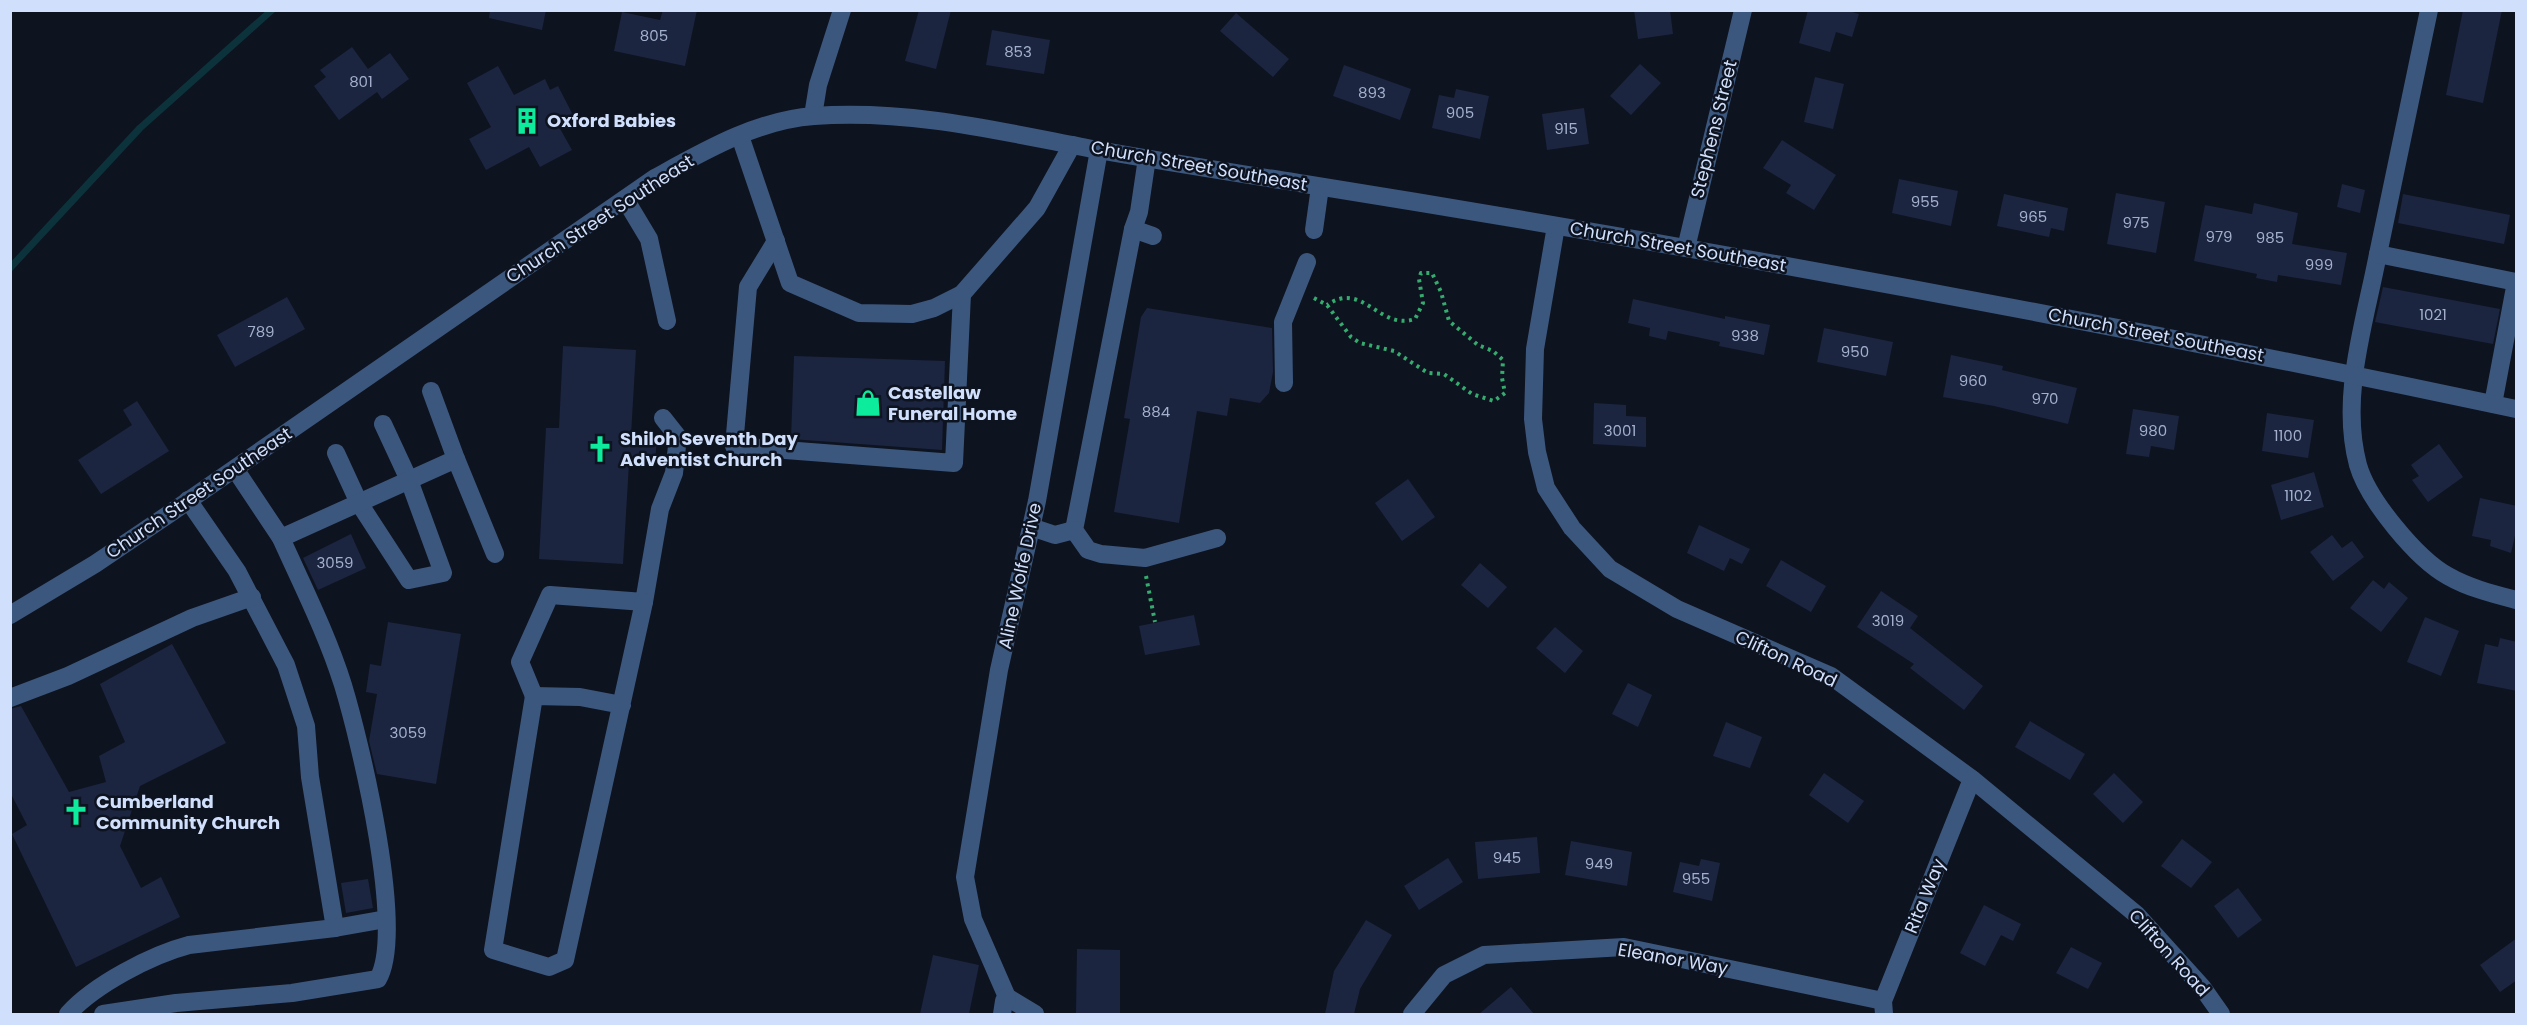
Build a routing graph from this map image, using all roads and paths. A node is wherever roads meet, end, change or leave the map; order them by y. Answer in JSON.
{"nodes":[{"id":1,"x":842,"y":10,"type":"edge"},
{"id":2,"x":1743,"y":10,"type":"edge"},
{"id":3,"x":2429,"y":10,"type":"edge"},
{"id":4,"x":813,"y":116,"type":"junction"},
{"id":5,"x":740,"y":136,"type":"junction"},
{"id":6,"x":1072,"y":145,"type":"junction"},
{"id":7,"x":1098,"y":150,"type":"junction"},
{"id":8,"x":1147,"y":158,"type":"junction"},
{"id":9,"x":1320,"y":187,"type":"junction"},
{"id":10,"x":625,"y":199,"type":"junction"},
{"id":11,"x":1556,"y":226,"type":"junction"},
{"id":12,"x":1133,"y":229,"type":"junction"},
{"id":13,"x":1314,"y":230,"type":"dead end"},
{"id":14,"x":1153,"y":236,"type":"dead end"},
{"id":15,"x":776,"y":241,"type":"junction"},
{"id":16,"x":1686,"y":248,"type":"junction"},
{"id":17,"x":2378,"y":254,"type":"junction"},
{"id":18,"x":1307,"y":262,"type":"dead end"},
{"id":19,"x":2516,"y":282,"type":"edge"},
{"id":20,"x":1295,"y":291,"type":"junction"},
{"id":21,"x":962,"y":294,"type":"junction"},
{"id":22,"x":1327,"y":305,"type":"junction"},
{"id":23,"x":667,"y":321,"type":"dead end"},
{"id":24,"x":2354,"y":375,"type":"junction"},
{"id":25,"x":1284,"y":383,"type":"dead end"},
{"id":26,"x":431,"y":391,"type":"dead end"},
{"id":27,"x":2493,"y":404,"type":"junction"},
{"id":28,"x":2517,"y":409,"type":"edge"},
{"id":29,"x":663,"y":418,"type":"dead end"},
{"id":30,"x":383,"y":424,"type":"dead end"},
{"id":31,"x":336,"y":453,"type":"dead end"},
{"id":32,"x":456,"y":459,"type":"junction"},
{"id":33,"x":235,"y":469,"type":"junction"},
{"id":34,"x":409,"y":480,"type":"junction"},
{"id":35,"x":188,"y":500,"type":"junction"},
{"id":36,"x":359,"y":503,"type":"junction"},
{"id":37,"x":1032,"y":527,"type":"junction"},
{"id":38,"x":1074,"y":530,"type":"junction"},
{"id":39,"x":281,"y":538,"type":"junction"},
{"id":40,"x":1217,"y":538,"type":"dead end"},
{"id":41,"x":495,"y":554,"type":"dead end"},
{"id":42,"x":1142,"y":557,"type":"junction"},
{"id":43,"x":252,"y":597,"type":"junction"},
{"id":44,"x":2517,"y":600,"type":"edge"},
{"id":45,"x":644,"y":602,"type":"junction"},
{"id":46,"x":10,"y":615,"type":"edge"},
{"id":47,"x":1155,"y":622,"type":"dead end"},
{"id":48,"x":534,"y":696,"type":"junction"},
{"id":49,"x":10,"y":698,"type":"edge"},
{"id":50,"x":622,"y":705,"type":"junction"},
{"id":51,"x":1972,"y":779,"type":"junction"},
{"id":52,"x":386,"y":919,"type":"junction"},
{"id":53,"x":335,"y":928,"type":"junction"},
{"id":54,"x":1005,"y":1006,"type":"edge"},
{"id":55,"x":1883,"y":1008,"type":"edge"},
{"id":56,"x":68,"y":1014,"type":"edge"},
{"id":57,"x":103,"y":1014,"type":"edge"},
{"id":58,"x":1035,"y":1014,"type":"edge"},
{"id":59,"x":1412,"y":1014,"type":"edge"},
{"id":60,"x":2221,"y":1014,"type":"edge"}],
"edges":[{"from":1,"to":4,"type":"street"},
{"from":2,"to":16,"type":"street","name":"Stephens Street"},
{"from":3,"to":17,"type":"street"},
{"from":4,"to":5,"type":"street","name":"Church Street Southeast"},
{"from":4,"to":6,"type":"street","name":"Church Street Southeast"},
{"from":5,"to":10,"type":"street","name":"Church Street Southeast"},
{"from":5,"to":15,"type":"street"},
{"from":6,"to":7,"type":"street","name":"Church Street Southeast"},
{"from":6,"to":21,"type":"street"},
{"from":7,"to":8,"type":"street","name":"Church Street Southeast"},
{"from":7,"to":37,"type":"street","name":"Aline Wolfe Drive"},
{"from":8,"to":9,"type":"street","name":"Church Street Southeast"},
{"from":8,"to":12,"type":"street"},
{"from":9,"to":11,"type":"street","name":"Church Street Southeast"},
{"from":9,"to":13,"type":"street"},
{"from":10,"to":23,"type":"street"},
{"from":10,"to":33,"type":"street","name":"Church Street Southeast"},
{"from":11,"to":16,"type":"street","name":"Church Street Southeast"},
{"from":11,"to":51,"type":"street","name":"Clifton Road"},
{"from":12,"to":14,"type":"street"},
{"from":12,"to":38,"type":"street"},
{"from":15,"to":21,"type":"street"},
{"from":15,"to":21,"type":"street"},
{"from":16,"to":24,"type":"street","name":"Church Street Southeast"},
{"from":17,"to":19,"type":"street"},
{"from":17,"to":24,"type":"street"},
{"from":18,"to":20,"type":"street"},
{"from":19,"to":27,"type":"street"},
{"from":20,"to":22,"type":"path"},
{"from":20,"to":25,"type":"street"},
{"from":22,"to":22,"type":"path"},
{"from":24,"to":27,"type":"street","name":"Church Street Southeast"},
{"from":24,"to":44,"type":"street"},
{"from":26,"to":32,"type":"street"},
{"from":27,"to":28,"type":"street","name":"Church Street Southeast"},
{"from":29,"to":45,"type":"street"},
{"from":30,"to":34,"type":"street"},
{"from":31,"to":36,"type":"street"},
{"from":32,"to":34,"type":"street"},
{"from":32,"to":41,"type":"street"},
{"from":33,"to":35,"type":"street","name":"Church Street Southeast"},
{"from":33,"to":39,"type":"street"},
{"from":34,"to":36,"type":"street"},
{"from":34,"to":36,"type":"street"},
{"from":35,"to":43,"type":"street"},
{"from":35,"to":46,"type":"street","name":"Church Street Southeast"},
{"from":36,"to":39,"type":"street"},
{"from":37,"to":38,"type":"street"},
{"from":37,"to":54,"type":"street","name":"Aline Wolfe Drive"},
{"from":38,"to":42,"type":"street"},
{"from":39,"to":52,"type":"street"},
{"from":40,"to":42,"type":"street"},
{"from":42,"to":47,"type":"path"},
{"from":43,"to":49,"type":"street"},
{"from":43,"to":53,"type":"street"},
{"from":45,"to":48,"type":"street"},
{"from":45,"to":50,"type":"street"},
{"from":48,"to":50,"type":"street"},
{"from":48,"to":50,"type":"street"},
{"from":51,"to":55,"type":"street","name":"Rita Way"},
{"from":51,"to":60,"type":"street","name":"Clifton Road"},
{"from":52,"to":53,"type":"street"},
{"from":52,"to":57,"type":"street"},
{"from":53,"to":56,"type":"street"},
{"from":54,"to":58,"type":"street"},
{"from":55,"to":59,"type":"street","name":"Eleanor Way"}]}
